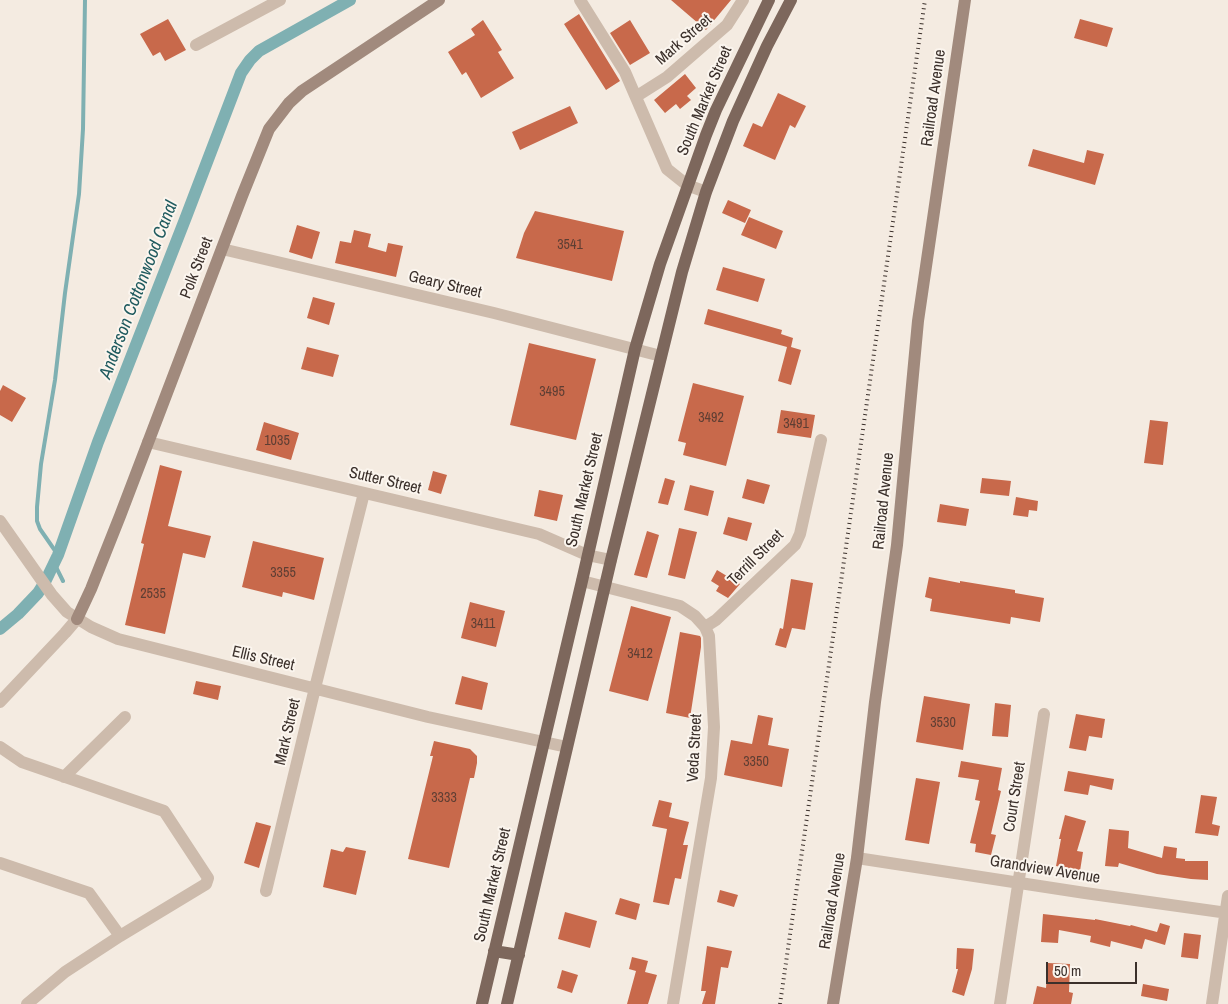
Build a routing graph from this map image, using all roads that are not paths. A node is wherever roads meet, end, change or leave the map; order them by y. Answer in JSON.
{"nodes":[{"id":1,"x":280,"y":0,"type":"edge"},
{"id":2,"x":439,"y":0,"type":"edge"},
{"id":3,"x":580,"y":0,"type":"edge"},
{"id":4,"x":743,"y":0,"type":"edge"},
{"id":5,"x":769,"y":0,"type":"edge"},
{"id":6,"x":791,"y":0,"type":"edge"},
{"id":7,"x":964,"y":0,"type":"edge"},
{"id":8,"x":196,"y":45,"type":"dead end"},
{"id":9,"x":637,"y":96,"type":"junction"},
{"id":10,"x":687,"y":185,"type":"junction"},
{"id":11,"x":706,"y":192,"type":"junction"},
{"id":12,"x":222,"y":249,"type":"junction"},
{"id":13,"x":635,"y":348,"type":"junction"},
{"id":14,"x":661,"y":356,"type":"junction"},
{"id":15,"x":821,"y":440,"type":"dead end"},
{"id":16,"x":148,"y":442,"type":"junction"},
{"id":17,"x":364,"y":493,"type":"junction"},
{"id":18,"x":0,"y":521,"type":"edge"},
{"id":19,"x":587,"y":555,"type":"junction"},
{"id":20,"x":611,"y":560,"type":"junction"},
{"id":21,"x":582,"y":581,"type":"junction"},
{"id":22,"x":606,"y":587,"type":"junction"},
{"id":23,"x":77,"y":619,"type":"junction"},
{"id":24,"x":705,"y":627,"type":"junction"},
{"id":25,"x":315,"y":688,"type":"junction"},
{"id":26,"x":0,"y":702,"type":"edge"},
{"id":27,"x":1044,"y":714,"type":"dead end"},
{"id":28,"x":125,"y":717,"type":"dead end"},
{"id":29,"x":542,"y":742,"type":"junction"},
{"id":30,"x":0,"y":747,"type":"edge"},
{"id":31,"x":568,"y":748,"type":"junction"},
{"id":32,"x":64,"y":777,"type":"junction"},
{"id":33,"x":857,"y":858,"type":"junction"},
{"id":34,"x":0,"y":863,"type":"edge"},
{"id":35,"x":1018,"y":882,"type":"junction"},
{"id":36,"x":266,"y":891,"type":"dead end"},
{"id":37,"x":1228,"y":896,"type":"edge"},
{"id":38,"x":1227,"y":913,"type":"edge"},
{"id":39,"x":120,"y":936,"type":"junction"},
{"id":40,"x":494,"y":951,"type":"junction"},
{"id":41,"x":519,"y":955,"type":"junction"},
{"id":42,"x":27,"y":1004,"type":"edge"},
{"id":43,"x":482,"y":1004,"type":"edge"},
{"id":44,"x":507,"y":1004,"type":"edge"},
{"id":45,"x":673,"y":1004,"type":"edge"},
{"id":46,"x":833,"y":1004,"type":"edge"},
{"id":47,"x":1000,"y":1004,"type":"edge"},
{"id":48,"x":1212,"y":1004,"type":"edge"}],
"edges":[{"from":1,"to":8,"type":"street"},
{"from":2,"to":12,"type":"main road","name":"Polk Street"},
{"from":3,"to":9,"type":"street"},
{"from":4,"to":9,"type":"street","name":"Mark Street"},
{"from":5,"to":10,"type":"main road","name":"South Market Street"},
{"from":6,"to":11,"type":"main road","name":"South Market Street"},
{"from":7,"to":33,"type":"main road","name":"Railroad Avenue"},
{"from":9,"to":10,"type":"street"},
{"from":10,"to":11,"type":"street"},
{"from":10,"to":13,"type":"main road","name":"South Market Street"},
{"from":11,"to":14,"type":"main road","name":"South Market Street"},
{"from":12,"to":13,"type":"street","name":"Geary Street"},
{"from":12,"to":16,"type":"main road","name":"Polk Street"},
{"from":13,"to":14,"type":"street","name":"Geary Street"},
{"from":13,"to":19,"type":"main road","name":"South Market Street"},
{"from":14,"to":20,"type":"main road","name":"South Market Street"},
{"from":15,"to":24,"type":"street","name":"Terrill Street"},
{"from":16,"to":17,"type":"street","name":"Sutter Street"},
{"from":16,"to":23,"type":"main road","name":"Polk Street"},
{"from":17,"to":19,"type":"street","name":"Sutter Street"},
{"from":17,"to":25,"type":"street","name":"Mark Street"},
{"from":18,"to":23,"type":"street","name":"Ellis Street"},
{"from":19,"to":20,"type":"street","name":"Sutter Street"},
{"from":19,"to":21,"type":"main road","name":"South Market Street"},
{"from":20,"to":22,"type":"main road","name":"South Market Street"},
{"from":21,"to":22,"type":"street"},
{"from":21,"to":29,"type":"main road","name":"South Market Street"},
{"from":22,"to":24,"type":"street"},
{"from":22,"to":31,"type":"main road","name":"South Market Street"},
{"from":23,"to":25,"type":"street","name":"Ellis Street"},
{"from":23,"to":26,"type":"street"},
{"from":24,"to":45,"type":"street","name":"Veda Street"},
{"from":25,"to":29,"type":"street","name":"Ellis Street"},
{"from":25,"to":36,"type":"street","name":"Mark Street"},
{"from":27,"to":35,"type":"street","name":"Court Street"},
{"from":28,"to":32,"type":"street"},
{"from":29,"to":31,"type":"street","name":"Ellis Street"},
{"from":29,"to":40,"type":"main road","name":"South Market Street"},
{"from":30,"to":32,"type":"street"},
{"from":31,"to":41,"type":"main road","name":"South Market Street"},
{"from":32,"to":39,"type":"street"},
{"from":33,"to":35,"type":"street","name":"Grandview Avenue"},
{"from":33,"to":46,"type":"main road","name":"Railroad Avenue"},
{"from":34,"to":39,"type":"street"},
{"from":35,"to":38,"type":"street","name":"Grandview Avenue"},
{"from":35,"to":47,"type":"street","name":"Court Street"},
{"from":37,"to":38,"type":"street"},
{"from":38,"to":48,"type":"street"},
{"from":39,"to":42,"type":"street"},
{"from":40,"to":41,"type":"main road"},
{"from":40,"to":43,"type":"main road","name":"South Market Street"},
{"from":41,"to":44,"type":"main road","name":"South Market Street"}]}
